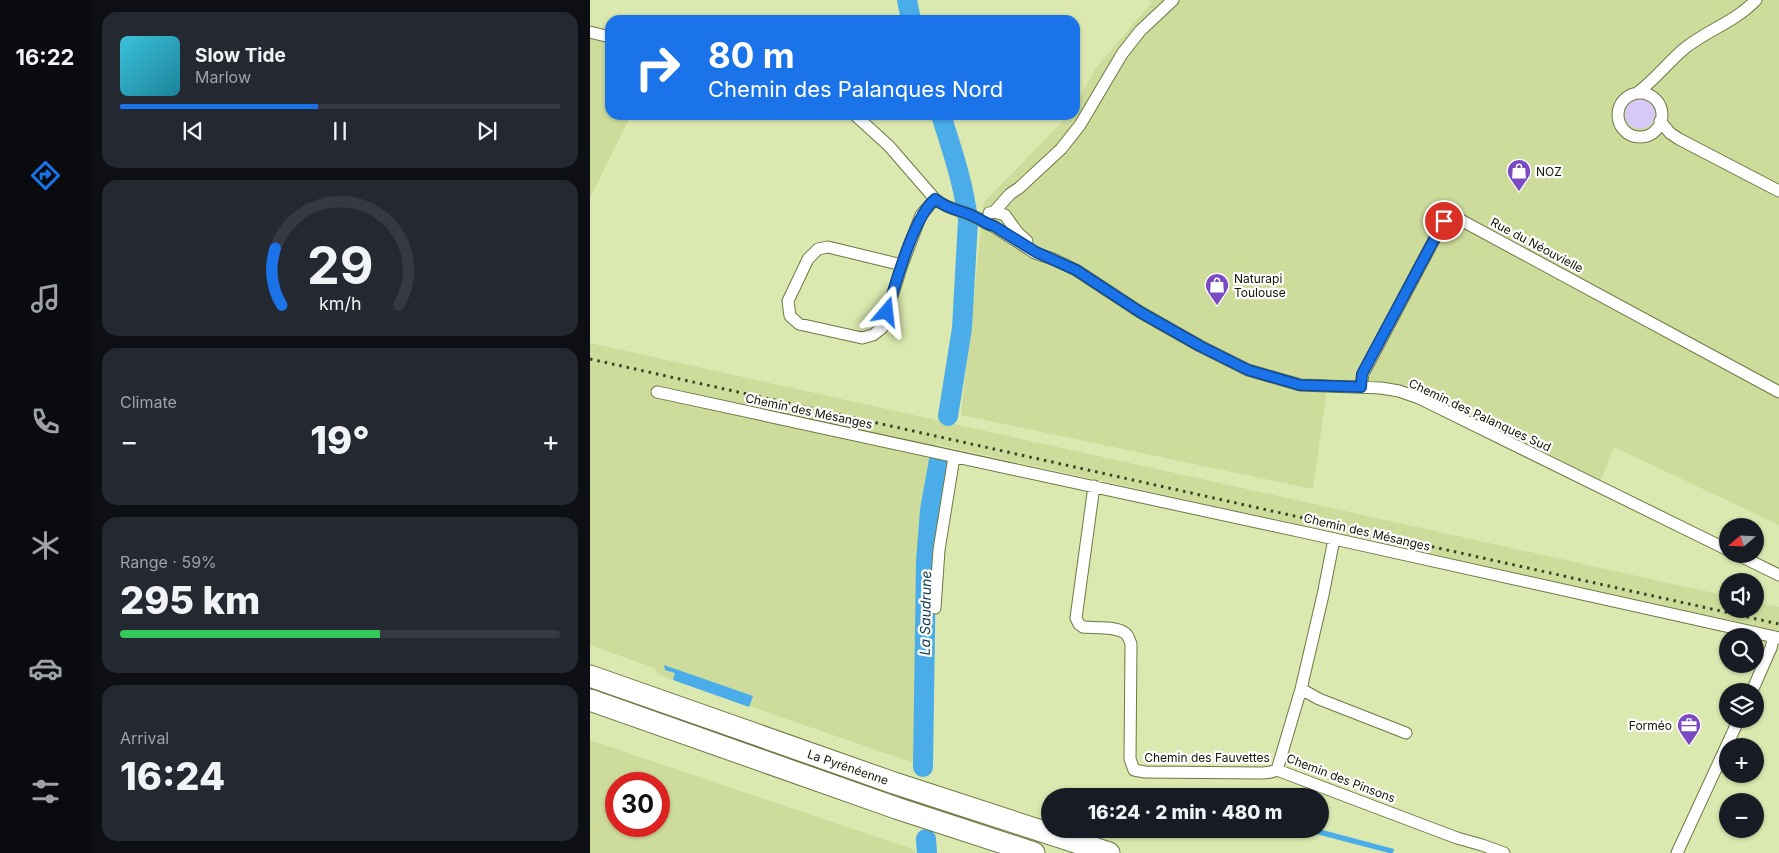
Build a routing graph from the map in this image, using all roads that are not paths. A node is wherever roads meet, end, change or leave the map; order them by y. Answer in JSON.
{"nodes":[{"id":1,"x":1173,"y":0,"type":"edge"},
{"id":2,"x":1756,"y":0,"type":"edge"},
{"id":3,"x":590,"y":32,"type":"edge"},
{"id":4,"x":605,"y":36,"type":"edge"},
{"id":5,"x":1664,"y":68,"type":"junction"},
{"id":6,"x":1637,"y":93,"type":"junction"},
{"id":7,"x":1658,"y":104,"type":"junction"},
{"id":8,"x":860,"y":120,"type":"edge"},
{"id":9,"x":1660,"y":121,"type":"junction"},
{"id":10,"x":1651,"y":134,"type":"junction"},
{"id":11,"x":1679,"y":139,"type":"junction"},
{"id":12,"x":1779,"y":191,"type":"edge"},
{"id":13,"x":935,"y":199,"type":"junction"},
{"id":14,"x":999,"y":213,"type":"junction"},
{"id":15,"x":975,"y":216,"type":"junction"},
{"id":16,"x":994,"y":226,"type":"junction"},
{"id":17,"x":1053,"y":259,"type":"junction"},
{"id":18,"x":902,"y":265,"type":"junction"},
{"id":19,"x":1361,"y":387,"type":"junction"},
{"id":20,"x":657,"y":392,"type":"dead end"},
{"id":21,"x":1779,"y":392,"type":"edge"},
{"id":22,"x":954,"y":456,"type":"junction"},
{"id":23,"x":1094,"y":486,"type":"junction"},
{"id":24,"x":1334,"y":539,"type":"junction"},
{"id":25,"x":1719,"y":546,"type":"edge"},
{"id":26,"x":1754,"y":563,"type":"edge"},
{"id":27,"x":1779,"y":575,"type":"edge"},
{"id":28,"x":935,"y":608,"type":"dead end"},
{"id":29,"x":1776,"y":638,"type":"edge"},
{"id":30,"x":590,"y":676,"type":"edge"},
{"id":31,"x":1756,"y":683,"type":"edge"},
{"id":32,"x":1301,"y":688,"type":"junction"},
{"id":33,"x":590,"y":700,"type":"edge"},
{"id":34,"x":1735,"y":728,"type":"edge"},
{"id":35,"x":1406,"y":733,"type":"dead end"},
{"id":36,"x":1277,"y":770,"type":"junction"},
{"id":37,"x":1034,"y":853,"type":"edge"},
{"id":38,"x":1108,"y":853,"type":"edge"},
{"id":39,"x":1504,"y":853,"type":"edge"},
{"id":40,"x":1677,"y":853,"type":"edge"}],
"edges":[{"from":1,"to":14,"type":"street"},
{"from":2,"to":5,"type":"street"},
{"from":3,"to":4,"type":"street"},
{"from":5,"to":6,"type":"street"},
{"from":5,"to":7,"type":"street"},
{"from":6,"to":7,"type":"street"},
{"from":6,"to":10,"type":"street"},
{"from":7,"to":9,"type":"street"},
{"from":8,"to":13,"type":"street"},
{"from":9,"to":10,"type":"street"},
{"from":9,"to":11,"type":"street"},
{"from":10,"to":11,"type":"street"},
{"from":11,"to":12,"type":"street"},
{"from":13,"to":15,"type":"street"},
{"from":13,"to":18,"type":"street"},
{"from":14,"to":15,"type":"street"},
{"from":14,"to":16,"type":"street"},
{"from":14,"to":17,"type":"street","name":"Chemin des Palanques Sud"},
{"from":15,"to":16,"type":"street","name":"Chemin des Palanques Sud"},
{"from":16,"to":17,"type":"street","name":"Chemin des Palanques Sud"},
{"from":17,"to":19,"type":"street","name":"Chemin des Palanques Sud"},
{"from":18,"to":18,"type":"street"},
{"from":19,"to":21,"type":"street","name":"Rue du Néouvielle"},
{"from":19,"to":25,"type":"street","name":"Chemin des Palanques Sud"},
{"from":20,"to":22,"type":"street","name":"Chemin des Mésanges"},
{"from":22,"to":23,"type":"street","name":"Chemin des Mésanges"},
{"from":22,"to":28,"type":"street"},
{"from":23,"to":24,"type":"street","name":"Chemin des Mésanges"},
{"from":23,"to":36,"type":"street","name":"Chemin des Fauvettes"},
{"from":24,"to":29,"type":"street","name":"Chemin des Mésanges"},
{"from":24,"to":32,"type":"street","name":"Chemin des Pinsons"},
{"from":26,"to":27,"type":"street"},
{"from":29,"to":31,"type":"street"},
{"from":30,"to":38,"type":"highway","name":"La Pyrénéenne"},
{"from":32,"to":35,"type":"street"},
{"from":32,"to":36,"type":"street","name":"Chemin des Pinsons"},
{"from":33,"to":37,"type":"highway","name":"La Pyrénéenne"},
{"from":34,"to":40,"type":"street"},
{"from":36,"to":39,"type":"street","name":"Chemin des Pinsons"}]}
